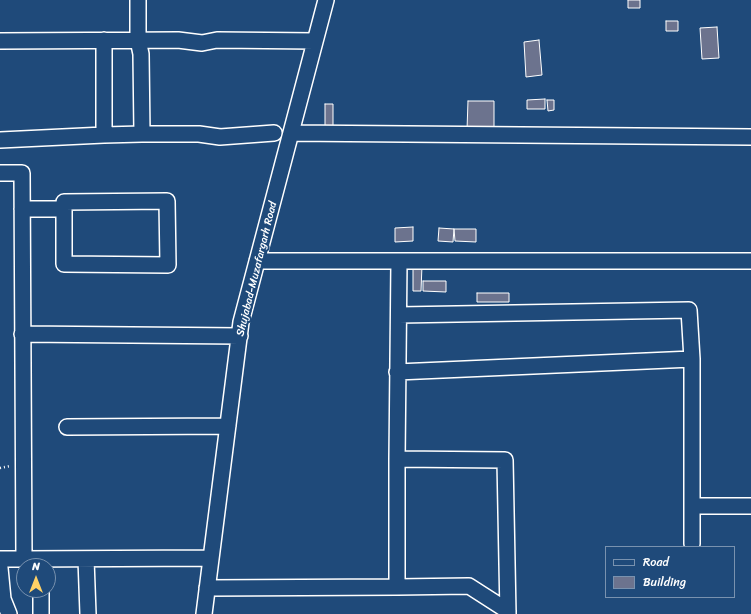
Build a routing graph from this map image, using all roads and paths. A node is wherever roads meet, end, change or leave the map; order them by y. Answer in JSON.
{"nodes":[{"id":1,"x":138,"y":0,"type":"edge"},
{"id":2,"x":326,"y":0,"type":"edge"},
{"id":3,"x":104,"y":40,"type":"junction"},
{"id":4,"x":138,"y":40,"type":"junction"},
{"id":5,"x":0,"y":41,"type":"edge"},
{"id":6,"x":315,"y":41,"type":"junction"},
{"id":7,"x":274,"y":133,"type":"dead end"},
{"id":8,"x":291,"y":133,"type":"junction"},
{"id":9,"x":142,"y":134,"type":"junction"},
{"id":10,"x":104,"y":135,"type":"junction"},
{"id":11,"x":751,"y":137,"type":"edge"},
{"id":12,"x":0,"y":140,"type":"edge"},
{"id":13,"x":0,"y":174,"type":"edge"},
{"id":14,"x":22,"y":209,"type":"junction"},
{"id":15,"x":64,"y":209,"type":"junction"},
{"id":16,"x":257,"y":262,"type":"junction"},
{"id":17,"x":399,"y":262,"type":"junction"},
{"id":18,"x":751,"y":262,"type":"edge"},
{"id":19,"x":399,"y":314,"type":"junction"},
{"id":20,"x":22,"y":334,"type":"junction"},
{"id":21,"x":240,"y":336,"type":"junction"},
{"id":22,"x":692,"y":359,"type":"junction"},
{"id":23,"x":397,"y":372,"type":"junction"},
{"id":24,"x":228,"y":426,"type":"junction"},
{"id":25,"x":67,"y":427,"type":"dead end"},
{"id":26,"x":397,"y":459,"type":"junction"},
{"id":27,"x":692,"y":506,"type":"junction"},
{"id":28,"x":751,"y":506,"type":"edge"},
{"id":29,"x":692,"y":544,"type":"dead end"},
{"id":30,"x":24,"y":558,"type":"edge"},
{"id":31,"x":210,"y":558,"type":"junction"},
{"id":32,"x":0,"y":559,"type":"edge"},
{"id":33,"x":16,"y":559,"type":"edge"},
{"id":34,"x":86,"y":559,"type":"junction"},
{"id":35,"x":56,"y":562,"type":"edge"},
{"id":36,"x":0,"y":568,"type":"edge"},
{"id":37,"x":397,"y":587,"type":"junction"},
{"id":38,"x":207,"y":588,"type":"junction"},
{"id":39,"x":41,"y":598,"type":"edge"},
{"id":40,"x":508,"y":612,"type":"edge"},
{"id":41,"x":9,"y":614,"type":"edge"},
{"id":42,"x":41,"y":614,"type":"edge"},
{"id":43,"x":88,"y":614,"type":"edge"},
{"id":44,"x":204,"y":614,"type":"edge"}],
"edges":[{"from":1,"to":4,"type":"street"},
{"from":2,"to":6,"type":"street","name":"Shujabad-Muzafargarh Road"},
{"from":3,"to":4,"type":"street"},
{"from":3,"to":5,"type":"street"},
{"from":3,"to":10,"type":"street"},
{"from":4,"to":6,"type":"street"},
{"from":4,"to":9,"type":"street"},
{"from":6,"to":8,"type":"street","name":"Shujabad-Muzafargarh Road"},
{"from":7,"to":9,"type":"street"},
{"from":8,"to":11,"type":"street"},
{"from":8,"to":16,"type":"street","name":"Shujabad-Muzafargarh Road"},
{"from":9,"to":10,"type":"street"},
{"from":10,"to":12,"type":"street"},
{"from":13,"to":14,"type":"street"},
{"from":14,"to":15,"type":"street"},
{"from":14,"to":20,"type":"street"},
{"from":15,"to":15,"type":"street"},
{"from":16,"to":17,"type":"street"},
{"from":16,"to":21,"type":"street","name":"Shujabad-Muzafargarh Road"},
{"from":17,"to":18,"type":"street"},
{"from":17,"to":19,"type":"street"},
{"from":19,"to":22,"type":"street"},
{"from":19,"to":23,"type":"street"},
{"from":20,"to":21,"type":"street"},
{"from":20,"to":30,"type":"street"},
{"from":21,"to":24,"type":"street","name":"Shujabad-Muzafargarh Road"},
{"from":22,"to":23,"type":"street"},
{"from":22,"to":27,"type":"street"},
{"from":23,"to":26,"type":"street"},
{"from":24,"to":25,"type":"street"},
{"from":24,"to":31,"type":"street","name":"Shujabad-Muzafargarh Road"},
{"from":26,"to":37,"type":"street"},
{"from":26,"to":40,"type":"street"},
{"from":27,"to":28,"type":"street"},
{"from":27,"to":29,"type":"street"},
{"from":31,"to":34,"type":"street"},
{"from":31,"to":38,"type":"street","name":"Shujabad-Muzafargarh Road"},
{"from":32,"to":33,"type":"street"},
{"from":34,"to":35,"type":"street"},
{"from":34,"to":43,"type":"street"},
{"from":36,"to":41,"type":"street"},
{"from":37,"to":38,"type":"street"},
{"from":37,"to":40,"type":"street"},
{"from":38,"to":44,"type":"street","name":"Shujabad-Muzafargarh Road"},
{"from":39,"to":42,"type":"street"}]}
